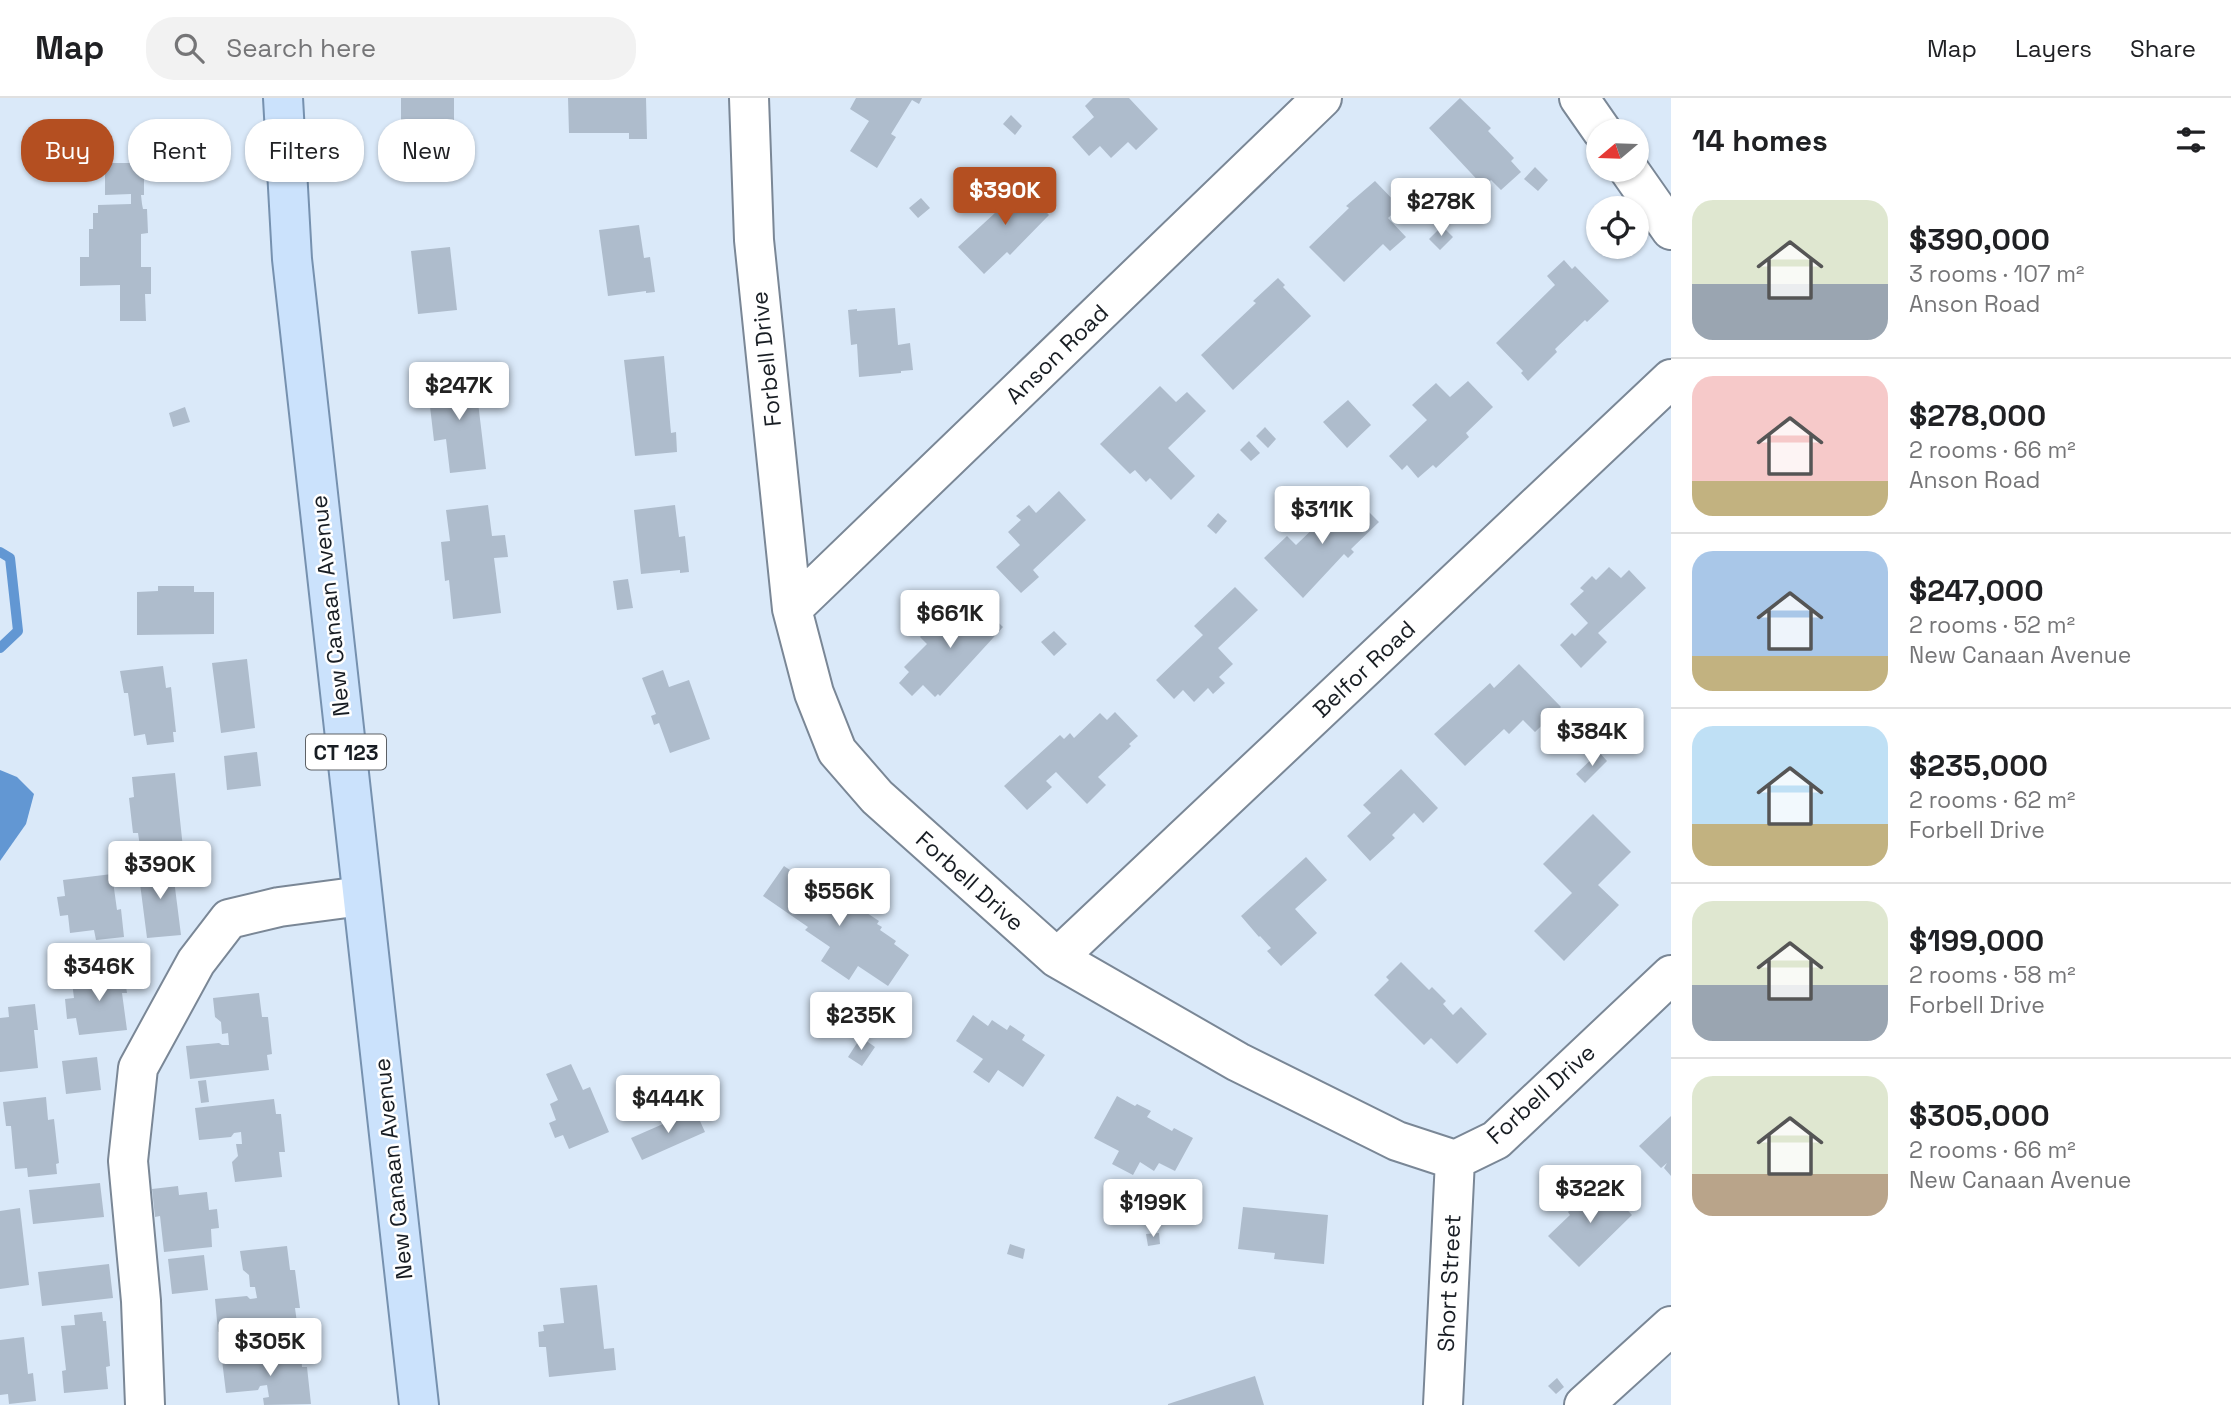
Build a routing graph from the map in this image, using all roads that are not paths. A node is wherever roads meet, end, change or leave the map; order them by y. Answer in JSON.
{"nodes":[{"id":1,"x":283,"y":98,"type":"edge"},
{"id":2,"x":749,"y":98,"type":"edge"},
{"id":3,"x":1322,"y":98,"type":"edge"},
{"id":4,"x":1579,"y":98,"type":"edge"},
{"id":5,"x":1594,"y":119,"type":"edge"},
{"id":6,"x":1637,"y":182,"type":"edge"},
{"id":7,"x":1671,"y":230,"type":"edge"},
{"id":8,"x":1671,"y":379,"type":"edge"},
{"id":9,"x":792,"y":610,"type":"junction"},
{"id":10,"x":362,"y":895,"type":"junction"},
{"id":11,"x":1057,"y":958,"type":"junction"},
{"id":12,"x":1671,"y":975,"type":"edge"},
{"id":13,"x":1455,"y":1160,"type":"junction"},
{"id":14,"x":1671,"y":1326,"type":"edge"},
{"id":15,"x":145,"y":1405,"type":"edge"},
{"id":16,"x":419,"y":1405,"type":"edge"},
{"id":17,"x":1443,"y":1405,"type":"edge"},
{"id":18,"x":1584,"y":1405,"type":"edge"}],
"edges":[{"from":1,"to":10,"type":"main road","name":"New Canaan Avenue","number":"CT 123"},
{"from":2,"to":9,"type":"street","name":"Forbell Drive"},
{"from":3,"to":9,"type":"street","name":"Anson Road"},
{"from":4,"to":5,"type":"street"},
{"from":6,"to":7,"type":"street"},
{"from":8,"to":11,"type":"street","name":"Belfor Road"},
{"from":9,"to":11,"type":"street","name":"Forbell Drive"},
{"from":10,"to":15,"type":"street"},
{"from":10,"to":16,"type":"main road","name":"New Canaan Avenue","number":"CT 123"},
{"from":11,"to":13,"type":"street","name":"Forbell Drive"},
{"from":12,"to":13,"type":"street","name":"Forbell Drive"},
{"from":13,"to":17,"type":"street","name":"Short Street"},
{"from":14,"to":18,"type":"street"}]}
